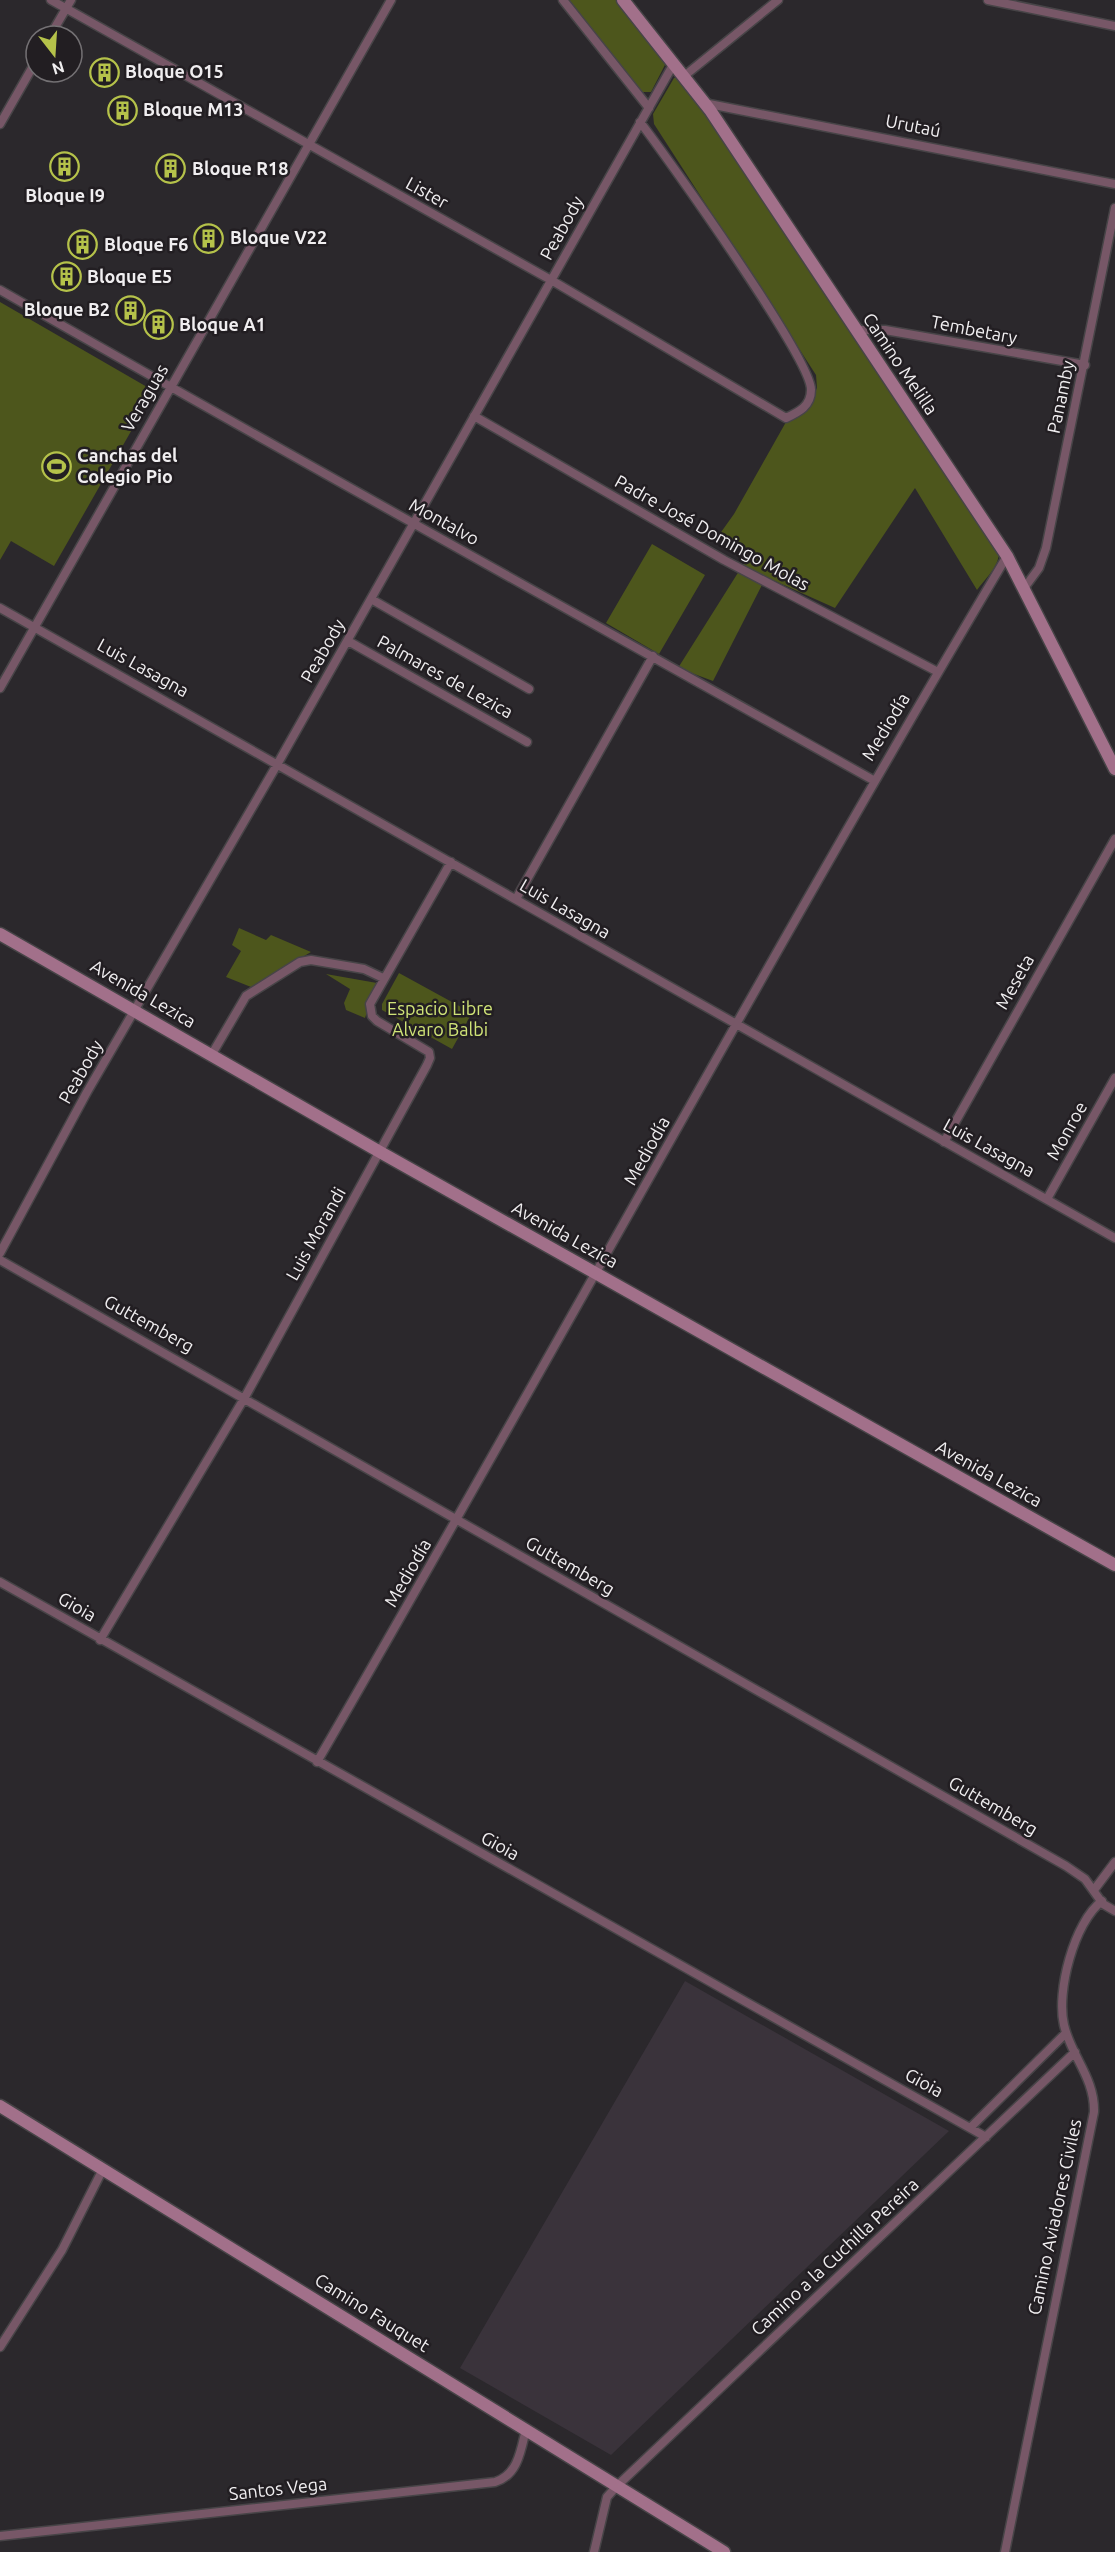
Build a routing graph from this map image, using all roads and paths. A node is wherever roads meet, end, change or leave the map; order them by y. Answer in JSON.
{"nodes":[{"id":1,"x":51,"y":0,"type":"edge"},
{"id":2,"x":71,"y":0,"type":"edge"},
{"id":3,"x":391,"y":0,"type":"edge"},
{"id":4,"x":563,"y":0,"type":"edge"},
{"id":5,"x":623,"y":0,"type":"edge"},
{"id":6,"x":778,"y":0,"type":"edge"},
{"id":7,"x":988,"y":0,"type":"edge"},
{"id":8,"x":66,"y":9,"type":"junction"},
{"id":9,"x":57,"y":24,"type":"edge"},
{"id":10,"x":1115,"y":26,"type":"edge"},
{"id":11,"x":673,"y":65,"type":"junction"},
{"id":12,"x":683,"y":77,"type":"junction"},
{"id":13,"x":24,"y":82,"type":"edge"},
{"id":14,"x":704,"y":103,"type":"junction"},
{"id":15,"x":649,"y":108,"type":"junction"},
{"id":16,"x":640,"y":122,"type":"junction"},
{"id":17,"x":0,"y":124,"type":"edge"},
{"id":18,"x":307,"y":145,"type":"junction"},
{"id":19,"x":1115,"y":184,"type":"edge"},
{"id":20,"x":1115,"y":208,"type":"edge"},
{"id":21,"x":551,"y":280,"type":"junction"},
{"id":22,"x":0,"y":290,"type":"edge"},
{"id":23,"x":856,"y":330,"type":"junction"},
{"id":24,"x":1084,"y":365,"type":"junction"},
{"id":25,"x":170,"y":388,"type":"junction"},
{"id":26,"x":474,"y":416,"type":"junction"},
{"id":27,"x":413,"y":524,"type":"junction"},
{"id":28,"x":1007,"y":556,"type":"junction"},
{"id":29,"x":1024,"y":587,"type":"junction"},
{"id":30,"x":371,"y":599,"type":"junction"},
{"id":31,"x":0,"y":608,"type":"edge"},
{"id":32,"x":34,"y":626,"type":"junction"},
{"id":33,"x":348,"y":641,"type":"junction"},
{"id":34,"x":653,"y":656,"type":"junction"},
{"id":35,"x":938,"y":672,"type":"junction"},
{"id":36,"x":0,"y":688,"type":"edge"},
{"id":37,"x":529,"y":689,"type":"dead end"},
{"id":38,"x":527,"y":742,"type":"dead end"},
{"id":39,"x":278,"y":763,"type":"junction"},
{"id":40,"x":1115,"y":769,"type":"edge"},
{"id":41,"x":873,"y":780,"type":"junction"},
{"id":42,"x":1115,"y":839,"type":"edge"},
{"id":43,"x":451,"y":862,"type":"junction"},
{"id":44,"x":516,"y":899,"type":"junction"},
{"id":45,"x":0,"y":934,"type":"edge"},
{"id":46,"x":383,"y":978,"type":"junction"},
{"id":47,"x":136,"y":1011,"type":"junction"},
{"id":48,"x":737,"y":1025,"type":"junction"},
{"id":49,"x":212,"y":1054,"type":"junction"},
{"id":50,"x":1115,"y":1078,"type":"edge"},
{"id":51,"x":944,"y":1142,"type":"junction"},
{"id":52,"x":380,"y":1152,"type":"junction"},
{"id":53,"x":1047,"y":1199,"type":"junction"},
{"id":54,"x":1115,"y":1238,"type":"edge"},
{"id":55,"x":0,"y":1253,"type":"edge"},
{"id":56,"x":0,"y":1260,"type":"edge"},
{"id":57,"x":597,"y":1274,"type":"junction"},
{"id":58,"x":245,"y":1398,"type":"junction"},
{"id":59,"x":457,"y":1521,"type":"junction"},
{"id":60,"x":1115,"y":1565,"type":"edge"},
{"id":61,"x":0,"y":1582,"type":"edge"},
{"id":62,"x":100,"y":1640,"type":"junction"},
{"id":63,"x":317,"y":1762,"type":"junction"},
{"id":64,"x":1115,"y":1862,"type":"edge"},
{"id":65,"x":1094,"y":1890,"type":"junction"},
{"id":66,"x":1102,"y":1901,"type":"junction"},
{"id":67,"x":1115,"y":1911,"type":"edge"},
{"id":68,"x":1066,"y":2033,"type":"junction"},
{"id":69,"x":1076,"y":2052,"type":"junction"},
{"id":70,"x":0,"y":2106,"type":"edge"},
{"id":71,"x":970,"y":2128,"type":"junction"},
{"id":72,"x":986,"y":2136,"type":"junction"},
{"id":73,"x":103,"y":2169,"type":"junction"},
{"id":74,"x":0,"y":2347,"type":"edge"},
{"id":75,"x":526,"y":2429,"type":"junction"},
{"id":76,"x":617,"y":2486,"type":"junction"},
{"id":77,"x":0,"y":2535,"type":"edge"},
{"id":78,"x":594,"y":2552,"type":"edge"},
{"id":79,"x":724,"y":2552,"type":"edge"},
{"id":80,"x":1005,"y":2552,"type":"edge"}],
"edges":[{"from":1,"to":8,"type":"street","name":"Lister"},
{"from":2,"to":8,"type":"street"},
{"from":3,"to":18,"type":"street","name":"Veraguas"},
{"from":4,"to":15,"type":"street"},
{"from":5,"to":11,"type":"street","name":"Camino Melilla"},
{"from":6,"to":12,"type":"street"},
{"from":7,"to":10,"type":"street"},
{"from":8,"to":9,"type":"street"},
{"from":8,"to":18,"type":"street","name":"Lister"},
{"from":11,"to":12,"type":"street","name":"Camino Melilla"},
{"from":11,"to":15,"type":"street","name":"Peabody"},
{"from":12,"to":14,"type":"street","name":"Camino Melilla"},
{"from":13,"to":17,"type":"street"},
{"from":14,"to":19,"type":"street","name":"Urutaú"},
{"from":14,"to":23,"type":"street","name":"Camino Melilla"},
{"from":15,"to":16,"type":"street","name":"Peabody"},
{"from":16,"to":21,"type":"street","name":"Peabody"},
{"from":16,"to":21,"type":"street","name":"Lister"},
{"from":18,"to":21,"type":"street","name":"Lister"},
{"from":18,"to":25,"type":"street","name":"Veraguas"},
{"from":20,"to":24,"type":"street","name":"Panamby"},
{"from":21,"to":26,"type":"street","name":"Peabody"},
{"from":22,"to":25,"type":"street","name":"Montalvo"},
{"from":23,"to":24,"type":"street","name":"Tembetary"},
{"from":23,"to":28,"type":"street","name":"Camino Melilla"},
{"from":24,"to":29,"type":"street","name":"Panamby"},
{"from":25,"to":27,"type":"street","name":"Montalvo"},
{"from":25,"to":32,"type":"street","name":"Veraguas"},
{"from":26,"to":27,"type":"street","name":"Peabody"},
{"from":26,"to":35,"type":"street","name":"Padre José Domingo Molas"},
{"from":27,"to":30,"type":"street","name":"Peabody"},
{"from":27,"to":34,"type":"street","name":"Montalvo"},
{"from":28,"to":29,"type":"street","name":"Camino Melilla"},
{"from":28,"to":35,"type":"street","name":"Mediodía"},
{"from":29,"to":40,"type":"street","name":"Camino Melilla"},
{"from":30,"to":33,"type":"street","name":"Peabody"},
{"from":30,"to":37,"type":"street"},
{"from":31,"to":32,"type":"street","name":"Luis Lasagna"},
{"from":32,"to":36,"type":"street","name":"Veraguas"},
{"from":32,"to":39,"type":"street","name":"Luis Lasagna"},
{"from":33,"to":38,"type":"street","name":"Palmares de Lezica"},
{"from":33,"to":39,"type":"street","name":"Peabody"},
{"from":34,"to":41,"type":"street","name":"Montalvo"},
{"from":34,"to":44,"type":"street"},
{"from":35,"to":41,"type":"street","name":"Mediodía"},
{"from":39,"to":43,"type":"street","name":"Luis Lasagna"},
{"from":39,"to":47,"type":"street","name":"Peabody"},
{"from":41,"to":48,"type":"street","name":"Mediodía"},
{"from":42,"to":51,"type":"street","name":"Meseta"},
{"from":43,"to":44,"type":"street","name":"Luis Lasagna"},
{"from":43,"to":46,"type":"street","name":"Luis Morandi"},
{"from":44,"to":48,"type":"street","name":"Luis Lasagna"},
{"from":45,"to":47,"type":"street","name":"Avenida Lezica"},
{"from":46,"to":49,"type":"street"},
{"from":46,"to":52,"type":"street","name":"Luis Morandi"},
{"from":47,"to":49,"type":"street","name":"Avenida Lezica"},
{"from":47,"to":55,"type":"street","name":"Peabody"},
{"from":48,"to":51,"type":"street","name":"Luis Lasagna"},
{"from":48,"to":57,"type":"street","name":"Mediodía"},
{"from":49,"to":52,"type":"street","name":"Avenida Lezica"},
{"from":50,"to":53,"type":"street","name":"Monroe"},
{"from":51,"to":53,"type":"street","name":"Luis Lasagna"},
{"from":52,"to":57,"type":"street","name":"Avenida Lezica"},
{"from":52,"to":58,"type":"street","name":"Luis Morandi"},
{"from":53,"to":54,"type":"street","name":"Luis Lasagna"},
{"from":56,"to":58,"type":"street","name":"Guttemberg"},
{"from":57,"to":59,"type":"street","name":"Mediodía"},
{"from":57,"to":60,"type":"street","name":"Avenida Lezica"},
{"from":58,"to":59,"type":"street","name":"Guttemberg"},
{"from":58,"to":62,"type":"street","name":"Luis Morandi"},
{"from":59,"to":63,"type":"street","name":"Mediodía"},
{"from":59,"to":65,"type":"street","name":"Guttemberg"},
{"from":61,"to":62,"type":"street","name":"Gioia"},
{"from":62,"to":63,"type":"street","name":"Gioia"},
{"from":63,"to":71,"type":"street","name":"Gioia"},
{"from":64,"to":65,"type":"street"},
{"from":65,"to":66,"type":"street","name":"Guttemberg"},
{"from":66,"to":67,"type":"street","name":"Guttemberg"},
{"from":66,"to":68,"type":"street","name":"Camino Aviadores Civiles"},
{"from":68,"to":69,"type":"street","name":"Camino Aviadores Civiles"},
{"from":68,"to":71,"type":"street"},
{"from":69,"to":72,"type":"street","name":"Camino a la Cuchilla Pereira"},
{"from":69,"to":80,"type":"street","name":"Camino Aviadores Civiles"},
{"from":70,"to":73,"type":"street","name":"Camino Fauquet"},
{"from":71,"to":72,"type":"street","name":"Gioia"},
{"from":72,"to":76,"type":"street","name":"Camino a la Cuchilla Pereira"},
{"from":73,"to":74,"type":"street"},
{"from":73,"to":75,"type":"street","name":"Camino Fauquet"},
{"from":75,"to":76,"type":"street","name":"Camino Fauquet"},
{"from":75,"to":77,"type":"street","name":"Santos Vega"},
{"from":76,"to":78,"type":"street","name":"Camino a la Cuchilla Pereira"},
{"from":76,"to":79,"type":"street","name":"Camino Fauquet"}]}
